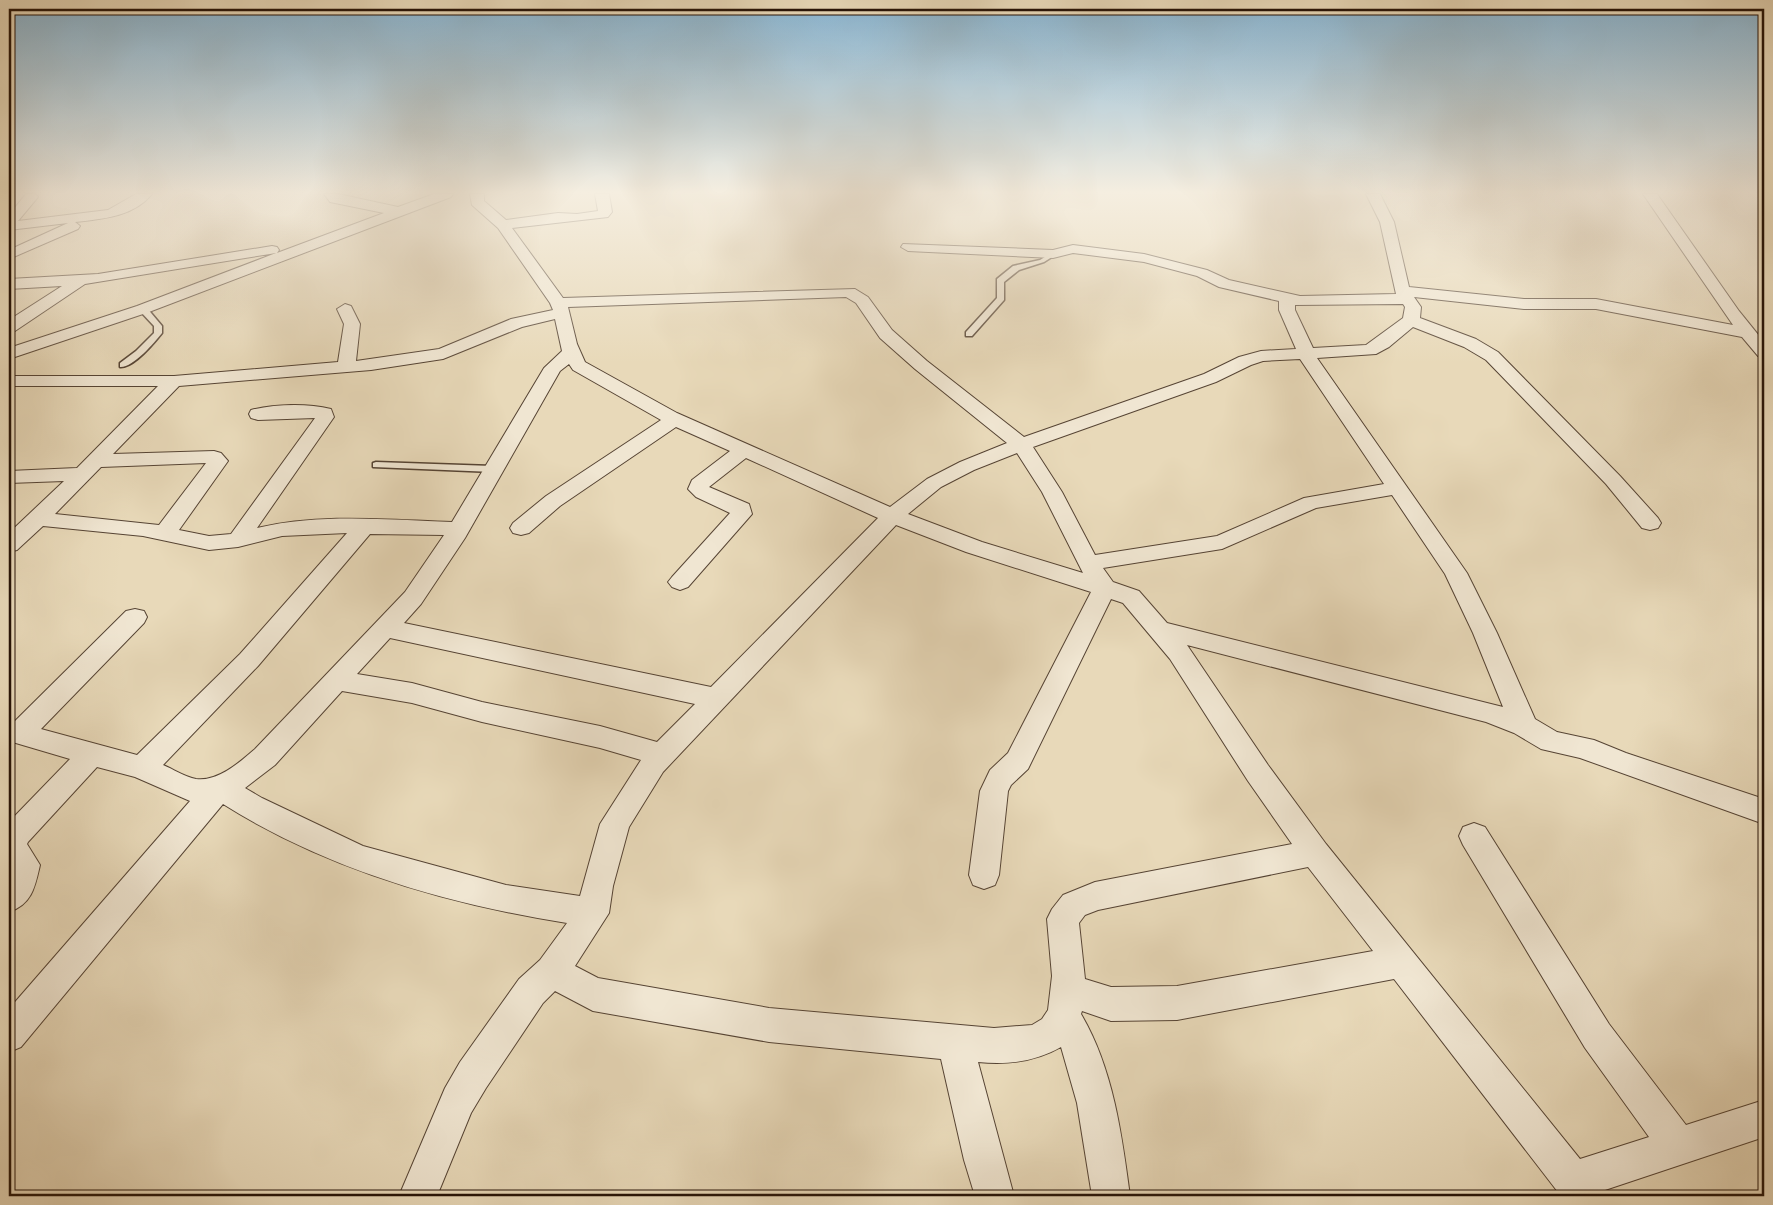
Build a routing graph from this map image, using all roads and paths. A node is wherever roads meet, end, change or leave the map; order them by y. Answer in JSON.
{"nodes":[{"id":1,"x":265,"y":250,"type":"edge"},
{"id":2,"x":299,"y":250,"type":"edge"},
{"id":3,"x":520,"y":250,"type":"edge"},
{"id":4,"x":975,"y":250,"type":"edge"},
{"id":5,"x":1068,"y":250,"type":"edge"},
{"id":6,"x":1083,"y":250,"type":"edge"},
{"id":7,"x":1394,"y":250,"type":"edge"},
{"id":8,"x":1691,"y":250,"type":"edge"},
{"id":9,"x":1054,"y":254,"type":"junction"},
{"id":10,"x":83,"y":279,"type":"junction"},
{"id":11,"x":9,"y":284,"type":"edge"},
{"id":12,"x":1286,"y":299,"type":"junction"},
{"id":13,"x":1406,"y":303,"type":"junction"},
{"id":14,"x":560,"y":308,"type":"junction"},
{"id":15,"x":143,"y":309,"type":"junction"},
{"id":16,"x":345,"y":309,"type":"dead end"},
{"id":17,"x":9,"y":327,"type":"edge"},
{"id":18,"x":1748,"y":333,"type":"junction"},
{"id":19,"x":969,"y":334,"type":"dead end"},
{"id":20,"x":572,"y":352,"type":"junction"},
{"id":21,"x":1764,"y":352,"type":"edge"},
{"id":22,"x":9,"y":354,"type":"edge"},
{"id":23,"x":1306,"y":354,"type":"junction"},
{"id":24,"x":123,"y":365,"type":"dead end"},
{"id":25,"x":346,"y":367,"type":"junction"},
{"id":26,"x":9,"y":380,"type":"edge"},
{"id":27,"x":174,"y":381,"type":"junction"},
{"id":28,"x":258,"y":414,"type":"dead end"},
{"id":29,"x":675,"y":419,"type":"junction"},
{"id":30,"x":1021,"y":444,"type":"junction"},
{"id":31,"x":744,"y":450,"type":"junction"},
{"id":32,"x":376,"y":465,"type":"dead end"},
{"id":33,"x":88,"y":468,"type":"junction"},
{"id":34,"x":493,"y":469,"type":"junction"},
{"id":35,"x":9,"y":477,"type":"edge"},
{"id":36,"x":1397,"y":488,"type":"junction"},
{"id":37,"x":892,"y":516,"type":"junction"},
{"id":38,"x":38,"y":519,"type":"junction"},
{"id":39,"x":1650,"y":523,"type":"dead end"},
{"id":40,"x":365,"y":526,"type":"junction"},
{"id":41,"x":521,"y":528,"type":"dead end"},
{"id":42,"x":459,"y":529,"type":"junction"},
{"id":43,"x":164,"y":534,"type":"junction"},
{"id":44,"x":238,"y":540,"type":"junction"},
{"id":45,"x":9,"y":545,"type":"edge"},
{"id":46,"x":1088,"y":563,"type":"junction"},
{"id":47,"x":680,"y":582,"type":"dead end"},
{"id":48,"x":1105,"y":588,"type":"junction"},
{"id":49,"x":135,"y":617,"type":"dead end"},
{"id":50,"x":385,"y":628,"type":"junction"},
{"id":51,"x":1160,"y":630,"type":"junction"},
{"id":52,"x":336,"y":680,"type":"junction"},
{"id":53,"x":714,"y":698,"type":"junction"},
{"id":54,"x":1524,"y":726,"type":"junction"},
{"id":55,"x":14,"y":732,"type":"edge"},
{"id":56,"x":93,"y":753,"type":"junction"},
{"id":57,"x":662,"y":754,"type":"junction"},
{"id":58,"x":142,"y":768,"type":"junction"},
{"id":59,"x":220,"y":787,"type":"junction"},
{"id":60,"x":1764,"y":812,"type":"edge"},
{"id":61,"x":1474,"y":836,"type":"dead end"},
{"id":62,"x":1315,"y":852,"type":"junction"},
{"id":63,"x":984,"y":875,"type":"dead end"},
{"id":64,"x":9,"y":898,"type":"edge"},
{"id":65,"x":593,"y":912,"type":"junction"},
{"id":66,"x":1401,"y":962,"type":"junction"},
{"id":67,"x":552,"y":971,"type":"junction"},
{"id":68,"x":1066,"y":1003,"type":"junction"},
{"id":69,"x":9,"y":1035,"type":"edge"},
{"id":70,"x":955,"y":1042,"type":"junction"},
{"id":71,"x":1764,"y":1119,"type":"edge"},
{"id":72,"x":1678,"y":1146,"type":"junction"},
{"id":73,"x":1579,"y":1189,"type":"edge"},
{"id":74,"x":418,"y":1196,"type":"edge"},
{"id":75,"x":994,"y":1196,"type":"edge"},
{"id":76,"x":1111,"y":1196,"type":"edge"}],
"edges":[{"from":1,"to":10,"type":"street"},
{"from":2,"to":15,"type":"street"},
{"from":3,"to":14,"type":"street"},
{"from":4,"to":9,"type":"street"},
{"from":5,"to":9,"type":"street"},
{"from":6,"to":12,"type":"street"},
{"from":7,"to":13,"type":"street"},
{"from":8,"to":18,"type":"street"},
{"from":9,"to":19,"type":"lane"},
{"from":10,"to":11,"type":"street"},
{"from":10,"to":17,"type":"street"},
{"from":12,"to":13,"type":"street"},
{"from":12,"to":23,"type":"street"},
{"from":13,"to":18,"type":"street"},
{"from":13,"to":23,"type":"street"},
{"from":13,"to":39,"type":"street"},
{"from":14,"to":20,"type":"street"},
{"from":14,"to":25,"type":"street"},
{"from":14,"to":30,"type":"street"},
{"from":15,"to":22,"type":"street"},
{"from":15,"to":24,"type":"lane"},
{"from":16,"to":25,"type":"street"},
{"from":18,"to":21,"type":"street"},
{"from":20,"to":29,"type":"street"},
{"from":20,"to":34,"type":"street"},
{"from":23,"to":30,"type":"street"},
{"from":23,"to":36,"type":"street"},
{"from":25,"to":27,"type":"street"},
{"from":26,"to":27,"type":"street"},
{"from":27,"to":33,"type":"street"},
{"from":28,"to":44,"type":"street"},
{"from":29,"to":31,"type":"street"},
{"from":29,"to":41,"type":"street"},
{"from":30,"to":37,"type":"street"},
{"from":30,"to":46,"type":"street"},
{"from":31,"to":37,"type":"street"},
{"from":31,"to":47,"type":"street"},
{"from":32,"to":34,"type":"lane"},
{"from":33,"to":35,"type":"street"},
{"from":33,"to":38,"type":"street"},
{"from":33,"to":43,"type":"street"},
{"from":34,"to":42,"type":"street"},
{"from":36,"to":46,"type":"street"},
{"from":36,"to":54,"type":"street"},
{"from":37,"to":48,"type":"street"},
{"from":37,"to":53,"type":"street"},
{"from":38,"to":43,"type":"street"},
{"from":38,"to":45,"type":"street"},
{"from":40,"to":42,"type":"street"},
{"from":40,"to":44,"type":"street"},
{"from":40,"to":58,"type":"street"},
{"from":42,"to":50,"type":"street"},
{"from":43,"to":44,"type":"street"},
{"from":46,"to":48,"type":"street"},
{"from":48,"to":51,"type":"street"},
{"from":48,"to":63,"type":"street"},
{"from":49,"to":55,"type":"street"},
{"from":50,"to":52,"type":"street"},
{"from":50,"to":53,"type":"street"},
{"from":51,"to":54,"type":"street"},
{"from":51,"to":62,"type":"street"},
{"from":52,"to":57,"type":"street"},
{"from":52,"to":59,"type":"street"},
{"from":53,"to":57,"type":"street"},
{"from":54,"to":60,"type":"street"},
{"from":55,"to":56,"type":"street"},
{"from":56,"to":58,"type":"street"},
{"from":56,"to":64,"type":"street"},
{"from":57,"to":65,"type":"street"},
{"from":58,"to":59,"type":"street"},
{"from":59,"to":65,"type":"street"},
{"from":59,"to":69,"type":"street"},
{"from":61,"to":72,"type":"street"},
{"from":62,"to":66,"type":"street"},
{"from":62,"to":68,"type":"street"},
{"from":65,"to":67,"type":"street"},
{"from":66,"to":68,"type":"street"},
{"from":66,"to":73,"type":"street"},
{"from":67,"to":70,"type":"street"},
{"from":67,"to":74,"type":"street"},
{"from":68,"to":70,"type":"street"},
{"from":68,"to":76,"type":"street"},
{"from":70,"to":75,"type":"street"},
{"from":71,"to":72,"type":"street"},
{"from":72,"to":73,"type":"street"}]}
